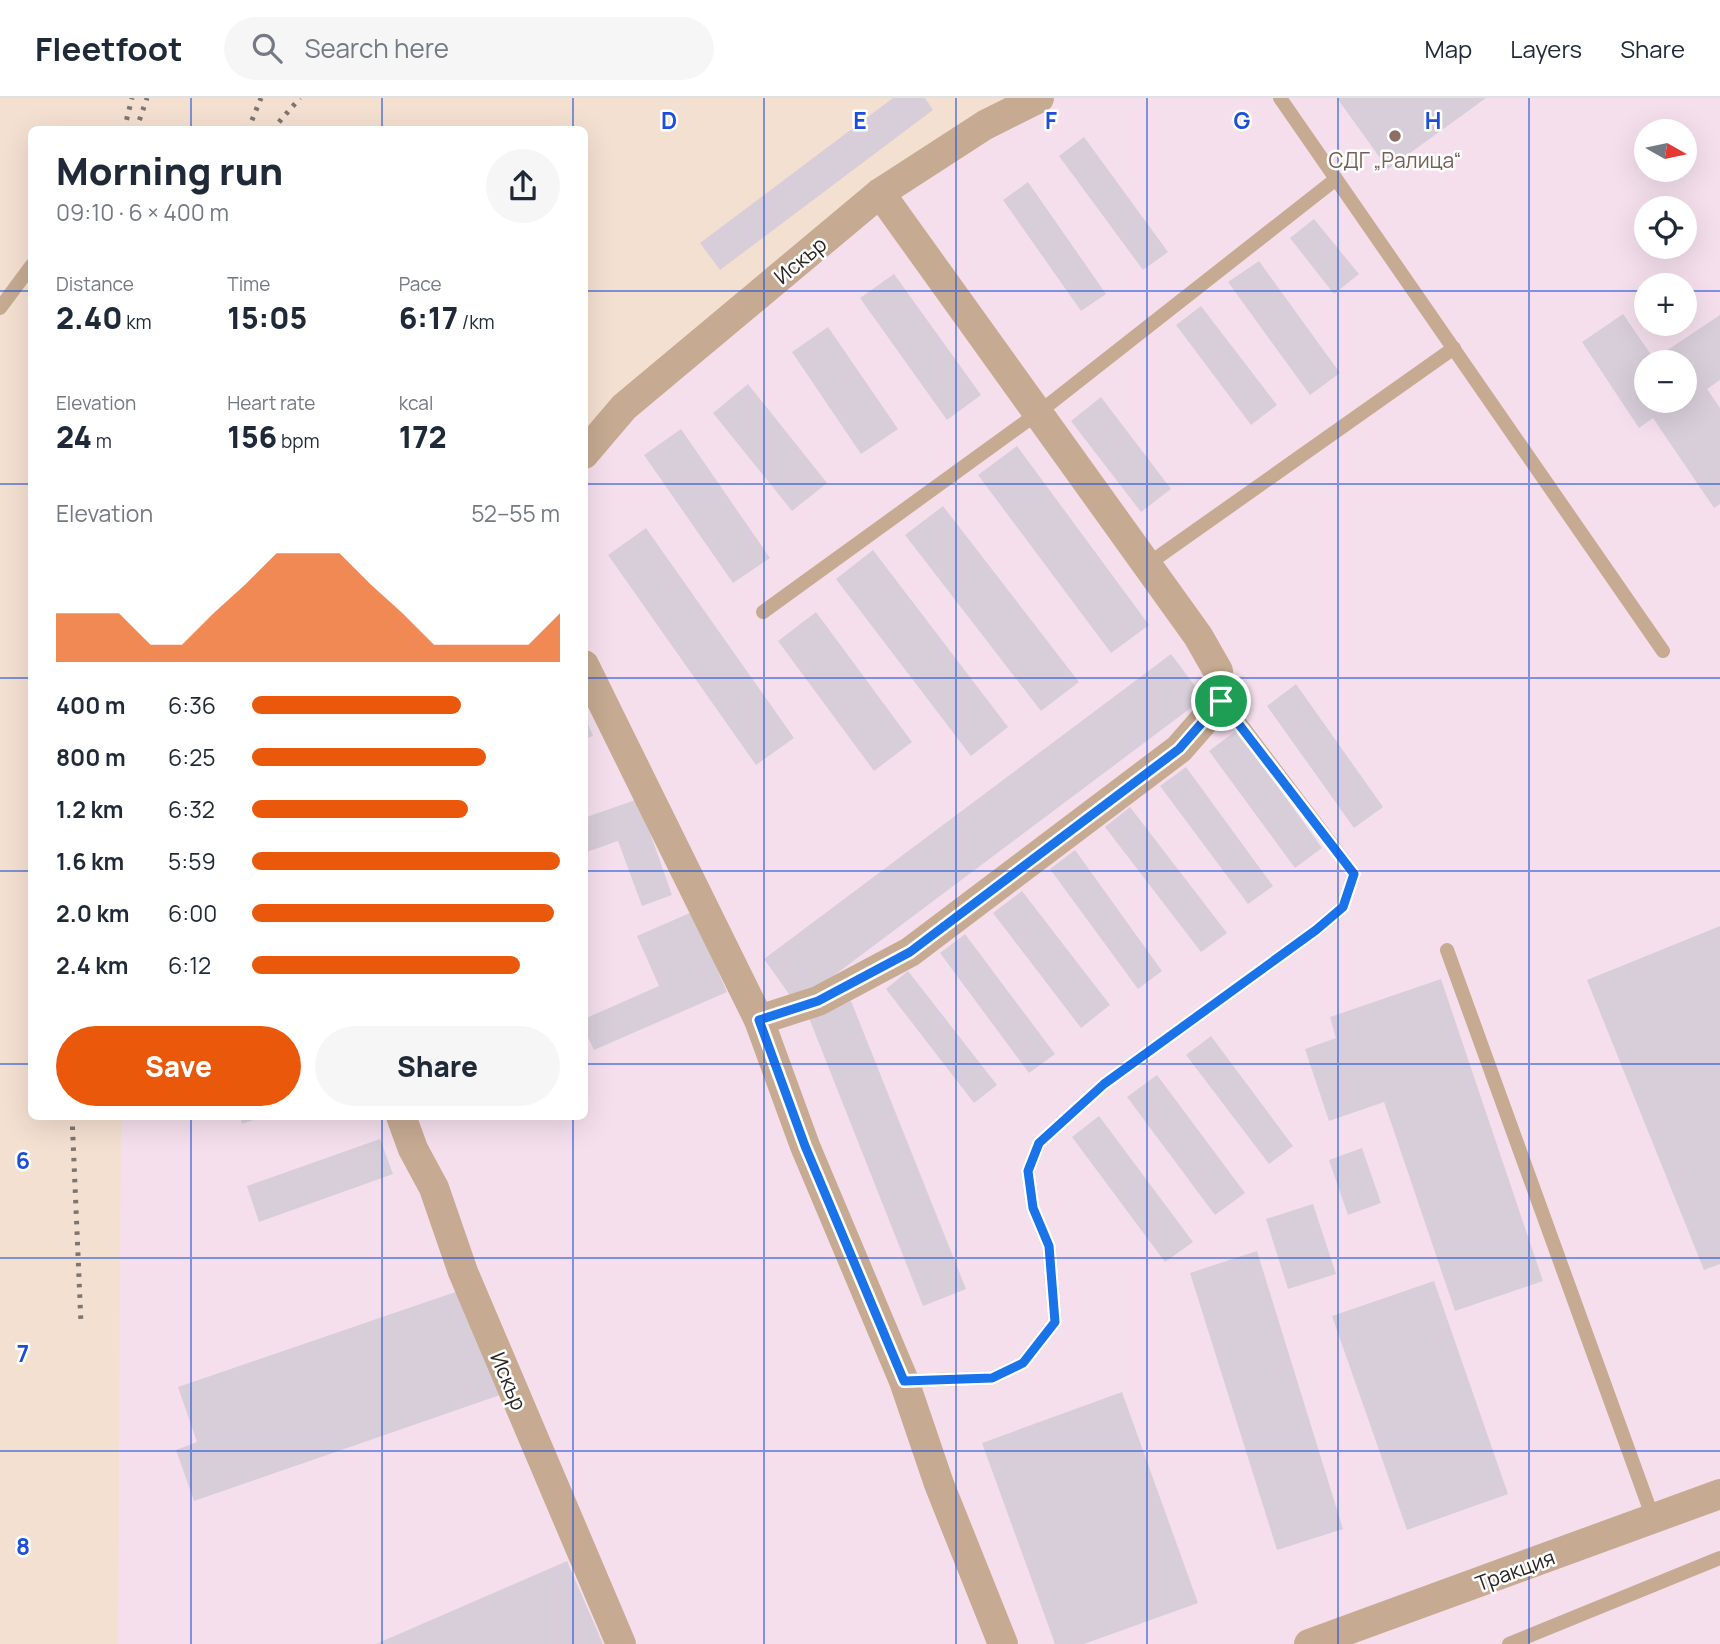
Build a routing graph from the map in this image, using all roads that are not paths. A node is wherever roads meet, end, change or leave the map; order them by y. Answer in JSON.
{"nodes":[{"id":1,"x":1040,"y":98,"type":"edge"},
{"id":2,"x":1280,"y":98,"type":"edge"},
{"id":3,"x":1336,"y":178,"type":"junction"},
{"id":4,"x":880,"y":193,"type":"junction"},
{"id":5,"x":28,"y":270,"type":"edge"},
{"id":6,"x":0,"y":308,"type":"edge"},
{"id":7,"x":1454,"y":348,"type":"junction"},
{"id":8,"x":1038,"y":413,"type":"junction"},
{"id":9,"x":588,"y":449,"type":"edge"},
{"id":10,"x":1148,"y":564,"type":"junction"},
{"id":11,"x":763,"y":612,"type":"dead end"},
{"id":12,"x":1663,"y":651,"type":"dead end"},
{"id":13,"x":588,"y":673,"type":"edge"},
{"id":14,"x":1221,"y":701,"type":"junction"},
{"id":15,"x":1447,"y":950,"type":"dead end"},
{"id":16,"x":759,"y":1020,"type":"junction"},
{"id":17,"x":402,"y":1120,"type":"edge"},
{"id":18,"x":904,"y":1381,"type":"junction"},
{"id":19,"x":1720,"y":1494,"type":"edge"},
{"id":20,"x":1654,"y":1518,"type":"junction"},
{"id":21,"x":1720,"y":1558,"type":"edge"},
{"id":22,"x":621,"y":1644,"type":"edge"},
{"id":23,"x":1003,"y":1644,"type":"edge"},
{"id":24,"x":1309,"y":1644,"type":"edge"},
{"id":25,"x":1509,"y":1644,"type":"edge"}],
"edges":[{"from":1,"to":4,"type":"street","name":"Искър"},
{"from":2,"to":3,"type":"lane"},
{"from":3,"to":7,"type":"lane"},
{"from":3,"to":8,"type":"lane"},
{"from":4,"to":8,"type":"street"},
{"from":4,"to":9,"type":"street","name":"Искър"},
{"from":5,"to":6,"type":"lane"},
{"from":7,"to":10,"type":"lane"},
{"from":7,"to":12,"type":"lane"},
{"from":8,"to":10,"type":"street"},
{"from":8,"to":11,"type":"lane"},
{"from":10,"to":14,"type":"street"},
{"from":13,"to":16,"type":"street"},
{"from":14,"to":16,"type":"street"},
{"from":14,"to":18,"type":"lane"},
{"from":15,"to":20,"type":"lane"},
{"from":16,"to":18,"type":"street"},
{"from":17,"to":22,"type":"street","name":"Искър"},
{"from":18,"to":23,"type":"street"},
{"from":19,"to":20,"type":"street","name":"Тракция"},
{"from":20,"to":24,"type":"street","name":"Тракция"},
{"from":21,"to":25,"type":"lane"}]}
